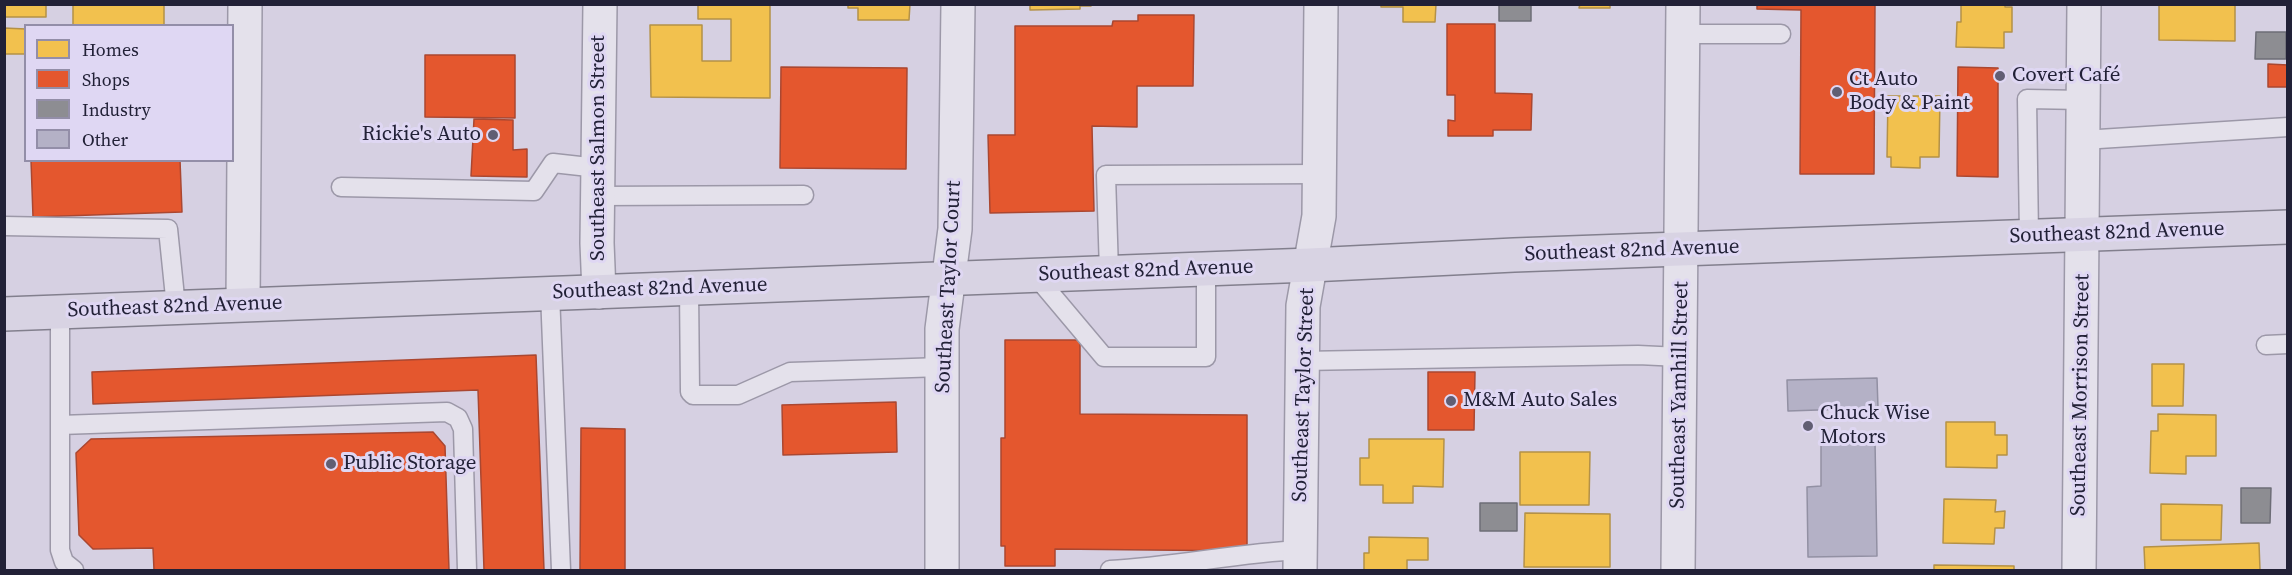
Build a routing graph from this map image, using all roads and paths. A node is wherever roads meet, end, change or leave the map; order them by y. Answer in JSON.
{"nodes":[{"id":1,"x":245,"y":4,"type":"edge"},
{"id":2,"x":600,"y":4,"type":"edge"},
{"id":3,"x":958,"y":4,"type":"edge"},
{"id":4,"x":1321,"y":4,"type":"edge"},
{"id":5,"x":2084,"y":4,"type":"edge"},
{"id":6,"x":1683,"y":19,"type":"edge"},
{"id":7,"x":1781,"y":34,"type":"dead end"},
{"id":8,"x":2083,"y":100,"type":"junction"},
{"id":9,"x":2288,"y":127,"type":"edge"},
{"id":10,"x":2083,"y":140,"type":"junction"},
{"id":11,"x":1319,"y":174,"type":"junction"},
{"id":12,"x":598,"y":182,"type":"junction"},
{"id":13,"x":341,"y":187,"type":"dead end"},
{"id":14,"x":804,"y":195,"type":"dead end"},
{"id":15,"x":10,"y":226,"type":"edge"},
{"id":16,"x":2288,"y":227,"type":"edge"},
{"id":17,"x":2082,"y":235,"type":"junction"},
{"id":18,"x":2030,"y":237,"type":"junction"},
{"id":19,"x":1681,"y":249,"type":"junction"},
{"id":20,"x":1310,"y":265,"type":"junction"},
{"id":21,"x":1206,"y":269,"type":"junction"},
{"id":22,"x":1108,"y":272,"type":"junction"},
{"id":23,"x":1035,"y":275,"type":"junction"},
{"id":24,"x":949,"y":278,"type":"junction"},
{"id":25,"x":689,"y":288,"type":"junction"},
{"id":26,"x":599,"y":292,"type":"junction"},
{"id":27,"x":550,"y":293,"type":"junction"},
{"id":28,"x":243,"y":304,"type":"junction"},
{"id":29,"x":176,"y":307,"type":"junction"},
{"id":30,"x":60,"y":312,"type":"junction"},
{"id":31,"x":4,"y":314,"type":"edge"},
{"id":32,"x":2288,"y":344,"type":"edge"},
{"id":33,"x":2266,"y":345,"type":"dead end"},
{"id":34,"x":1680,"y":357,"type":"junction"},
{"id":35,"x":1302,"y":361,"type":"junction"},
{"id":36,"x":942,"y":367,"type":"junction"},
{"id":37,"x":60,"y":425,"type":"junction"},
{"id":38,"x":1300,"y":560,"type":"edge"},
{"id":39,"x":74,"y":570,"type":"edge"},
{"id":40,"x":467,"y":570,"type":"edge"},
{"id":41,"x":561,"y":570,"type":"edge"},
{"id":42,"x":942,"y":570,"type":"edge"},
{"id":43,"x":1110,"y":570,"type":"edge"},
{"id":44,"x":1678,"y":570,"type":"edge"},
{"id":45,"x":2079,"y":570,"type":"edge"}],
"edges":[{"from":1,"to":28,"type":"street"},
{"from":2,"to":12,"type":"street","name":"Southeast Salmon Street"},
{"from":3,"to":24,"type":"street","name":"Southeast Taylor Court"},
{"from":4,"to":11,"type":"street","name":"Southeast Taylor Street"},
{"from":5,"to":8,"type":"street","name":"Southeast Morrison Street"},
{"from":6,"to":7,"type":"lane"},
{"from":6,"to":19,"type":"street","name":"Southeast Yamhill Street"},
{"from":8,"to":10,"type":"street","name":"Southeast Morrison Street"},
{"from":8,"to":18,"type":"lane"},
{"from":9,"to":10,"type":"lane"},
{"from":10,"to":17,"type":"street","name":"Southeast Morrison Street"},
{"from":11,"to":20,"type":"street","name":"Southeast Taylor Street"},
{"from":11,"to":22,"type":"lane"},
{"from":12,"to":13,"type":"lane"},
{"from":12,"to":14,"type":"lane"},
{"from":12,"to":26,"type":"street","name":"Southeast Salmon Street"},
{"from":15,"to":29,"type":"lane"},
{"from":16,"to":17,"type":"main road","name":"Southeast 82nd Avenue"},
{"from":17,"to":18,"type":"main road","name":"Southeast 82nd Avenue"},
{"from":17,"to":45,"type":"street","name":"Southeast Morrison Street"},
{"from":18,"to":19,"type":"main road","name":"Southeast 82nd Avenue"},
{"from":19,"to":20,"type":"main road","name":"Southeast 82nd Avenue"},
{"from":19,"to":34,"type":"street","name":"Southeast Yamhill Street"},
{"from":20,"to":21,"type":"main road","name":"Southeast 82nd Avenue"},
{"from":20,"to":35,"type":"street","name":"Southeast Taylor Street"},
{"from":21,"to":22,"type":"main road","name":"Southeast 82nd Avenue"},
{"from":21,"to":23,"type":"lane"},
{"from":22,"to":23,"type":"main road","name":"Southeast 82nd Avenue"},
{"from":23,"to":24,"type":"main road","name":"Southeast 82nd Avenue"},
{"from":24,"to":25,"type":"main road","name":"Southeast 82nd Avenue"},
{"from":24,"to":36,"type":"street","name":"Southeast Taylor Court"},
{"from":25,"to":26,"type":"main road","name":"Southeast 82nd Avenue"},
{"from":25,"to":36,"type":"lane"},
{"from":26,"to":27,"type":"main road","name":"Southeast 82nd Avenue"},
{"from":27,"to":28,"type":"main road","name":"Southeast 82nd Avenue"},
{"from":27,"to":41,"type":"lane"},
{"from":28,"to":29,"type":"main road","name":"Southeast 82nd Avenue"},
{"from":29,"to":30,"type":"main road","name":"Southeast 82nd Avenue"},
{"from":30,"to":31,"type":"main road","name":"Southeast 82nd Avenue"},
{"from":30,"to":37,"type":"lane"},
{"from":32,"to":33,"type":"lane"},
{"from":34,"to":35,"type":"lane"},
{"from":34,"to":44,"type":"street","name":"Southeast Yamhill Street"},
{"from":35,"to":38,"type":"street","name":"Southeast Taylor Street"},
{"from":36,"to":42,"type":"street","name":"Southeast Taylor Court"},
{"from":37,"to":39,"type":"lane"},
{"from":37,"to":40,"type":"lane"},
{"from":38,"to":43,"type":"lane"}]}
